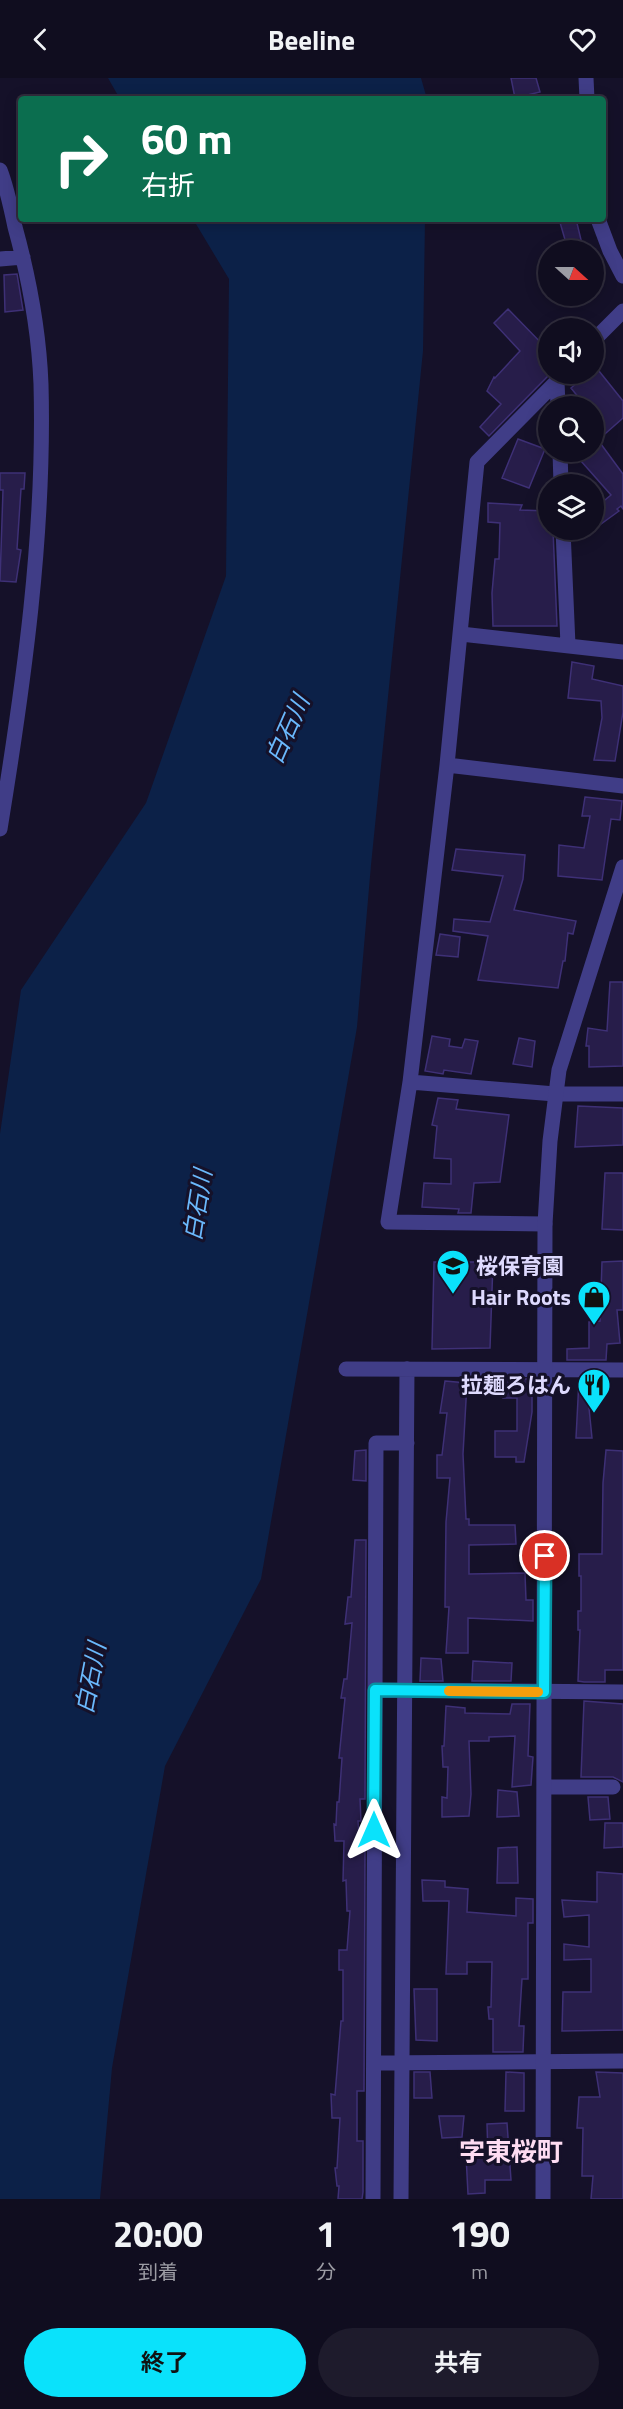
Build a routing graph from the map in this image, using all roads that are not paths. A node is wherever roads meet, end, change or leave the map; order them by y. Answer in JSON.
{"nodes":[{"id":1,"x":586,"y":78,"type":"edge"},
{"id":2,"x":587,"y":96,"type":"edge"},
{"id":3,"x":0,"y":170,"type":"edge"},
{"id":4,"x":599,"y":222,"type":"edge"},
{"id":5,"x":23,"y":257,"type":"junction"},
{"id":6,"x":0,"y":259,"type":"edge"},
{"id":7,"x":623,"y":276,"type":"edge"},
{"id":8,"x":623,"y":311,"type":"edge"},
{"id":9,"x":604,"y":330,"type":"edge"},
{"id":10,"x":553,"y":384,"type":"edge"},
{"id":11,"x":563,"y":540,"type":"edge"},
{"id":12,"x":461,"y":634,"type":"junction"},
{"id":13,"x":568,"y":645,"type":"junction"},
{"id":14,"x":623,"y":652,"type":"edge"},
{"id":15,"x":447,"y":765,"type":"junction"},
{"id":16,"x":4,"y":778,"type":"edge"},
{"id":17,"x":623,"y":786,"type":"edge"},
{"id":18,"x":0,"y":829,"type":"edge"},
{"id":19,"x":623,"y":867,"type":"edge"},
{"id":20,"x":410,"y":1082,"type":"junction"},
{"id":21,"x":555,"y":1094,"type":"junction"},
{"id":22,"x":623,"y":1094,"type":"edge"},
{"id":23,"x":545,"y":1224,"type":"junction"},
{"id":24,"x":346,"y":1369,"type":"dead end"},
{"id":25,"x":407,"y":1369,"type":"junction"},
{"id":26,"x":545,"y":1370,"type":"junction"},
{"id":27,"x":623,"y":1370,"type":"edge"},
{"id":28,"x":407,"y":1443,"type":"junction"},
{"id":29,"x":375,"y":1690,"type":"junction"},
{"id":30,"x":405,"y":1691,"type":"junction"},
{"id":31,"x":544,"y":1692,"type":"junction"},
{"id":32,"x":623,"y":1692,"type":"edge"},
{"id":33,"x":545,"y":1787,"type":"junction"},
{"id":34,"x":613,"y":1787,"type":"dead end"},
{"id":35,"x":545,"y":2061,"type":"junction"},
{"id":36,"x":623,"y":2061,"type":"edge"},
{"id":37,"x":374,"y":2063,"type":"junction"},
{"id":38,"x":402,"y":2063,"type":"junction"},
{"id":39,"x":373,"y":2199,"type":"edge"},
{"id":40,"x":400,"y":2199,"type":"edge"},
{"id":41,"x":543,"y":2199,"type":"edge"}],
"edges":[{"from":1,"to":2,"type":"street"},
{"from":3,"to":5,"type":"street"},
{"from":4,"to":7,"type":"street"},
{"from":5,"to":6,"type":"street"},
{"from":5,"to":16,"type":"street"},
{"from":8,"to":9,"type":"street"},
{"from":10,"to":12,"type":"street"},
{"from":11,"to":13,"type":"street"},
{"from":12,"to":13,"type":"street"},
{"from":12,"to":15,"type":"street"},
{"from":13,"to":14,"type":"street"},
{"from":15,"to":17,"type":"street"},
{"from":15,"to":20,"type":"street"},
{"from":16,"to":18,"type":"street"},
{"from":19,"to":21,"type":"street"},
{"from":20,"to":21,"type":"street"},
{"from":20,"to":23,"type":"street"},
{"from":21,"to":22,"type":"street"},
{"from":21,"to":23,"type":"street"},
{"from":23,"to":26,"type":"street"},
{"from":24,"to":25,"type":"street"},
{"from":25,"to":26,"type":"street"},
{"from":25,"to":28,"type":"street"},
{"from":26,"to":27,"type":"street"},
{"from":26,"to":31,"type":"street"},
{"from":28,"to":29,"type":"street"},
{"from":28,"to":30,"type":"street"},
{"from":29,"to":30,"type":"street"},
{"from":29,"to":37,"type":"street"},
{"from":30,"to":31,"type":"street"},
{"from":30,"to":38,"type":"street"},
{"from":31,"to":32,"type":"street"},
{"from":31,"to":33,"type":"street"},
{"from":33,"to":34,"type":"street"},
{"from":33,"to":35,"type":"street"},
{"from":35,"to":36,"type":"street"},
{"from":35,"to":38,"type":"street"},
{"from":35,"to":41,"type":"street"},
{"from":37,"to":38,"type":"street"},
{"from":37,"to":39,"type":"street"},
{"from":38,"to":40,"type":"street"}]}
